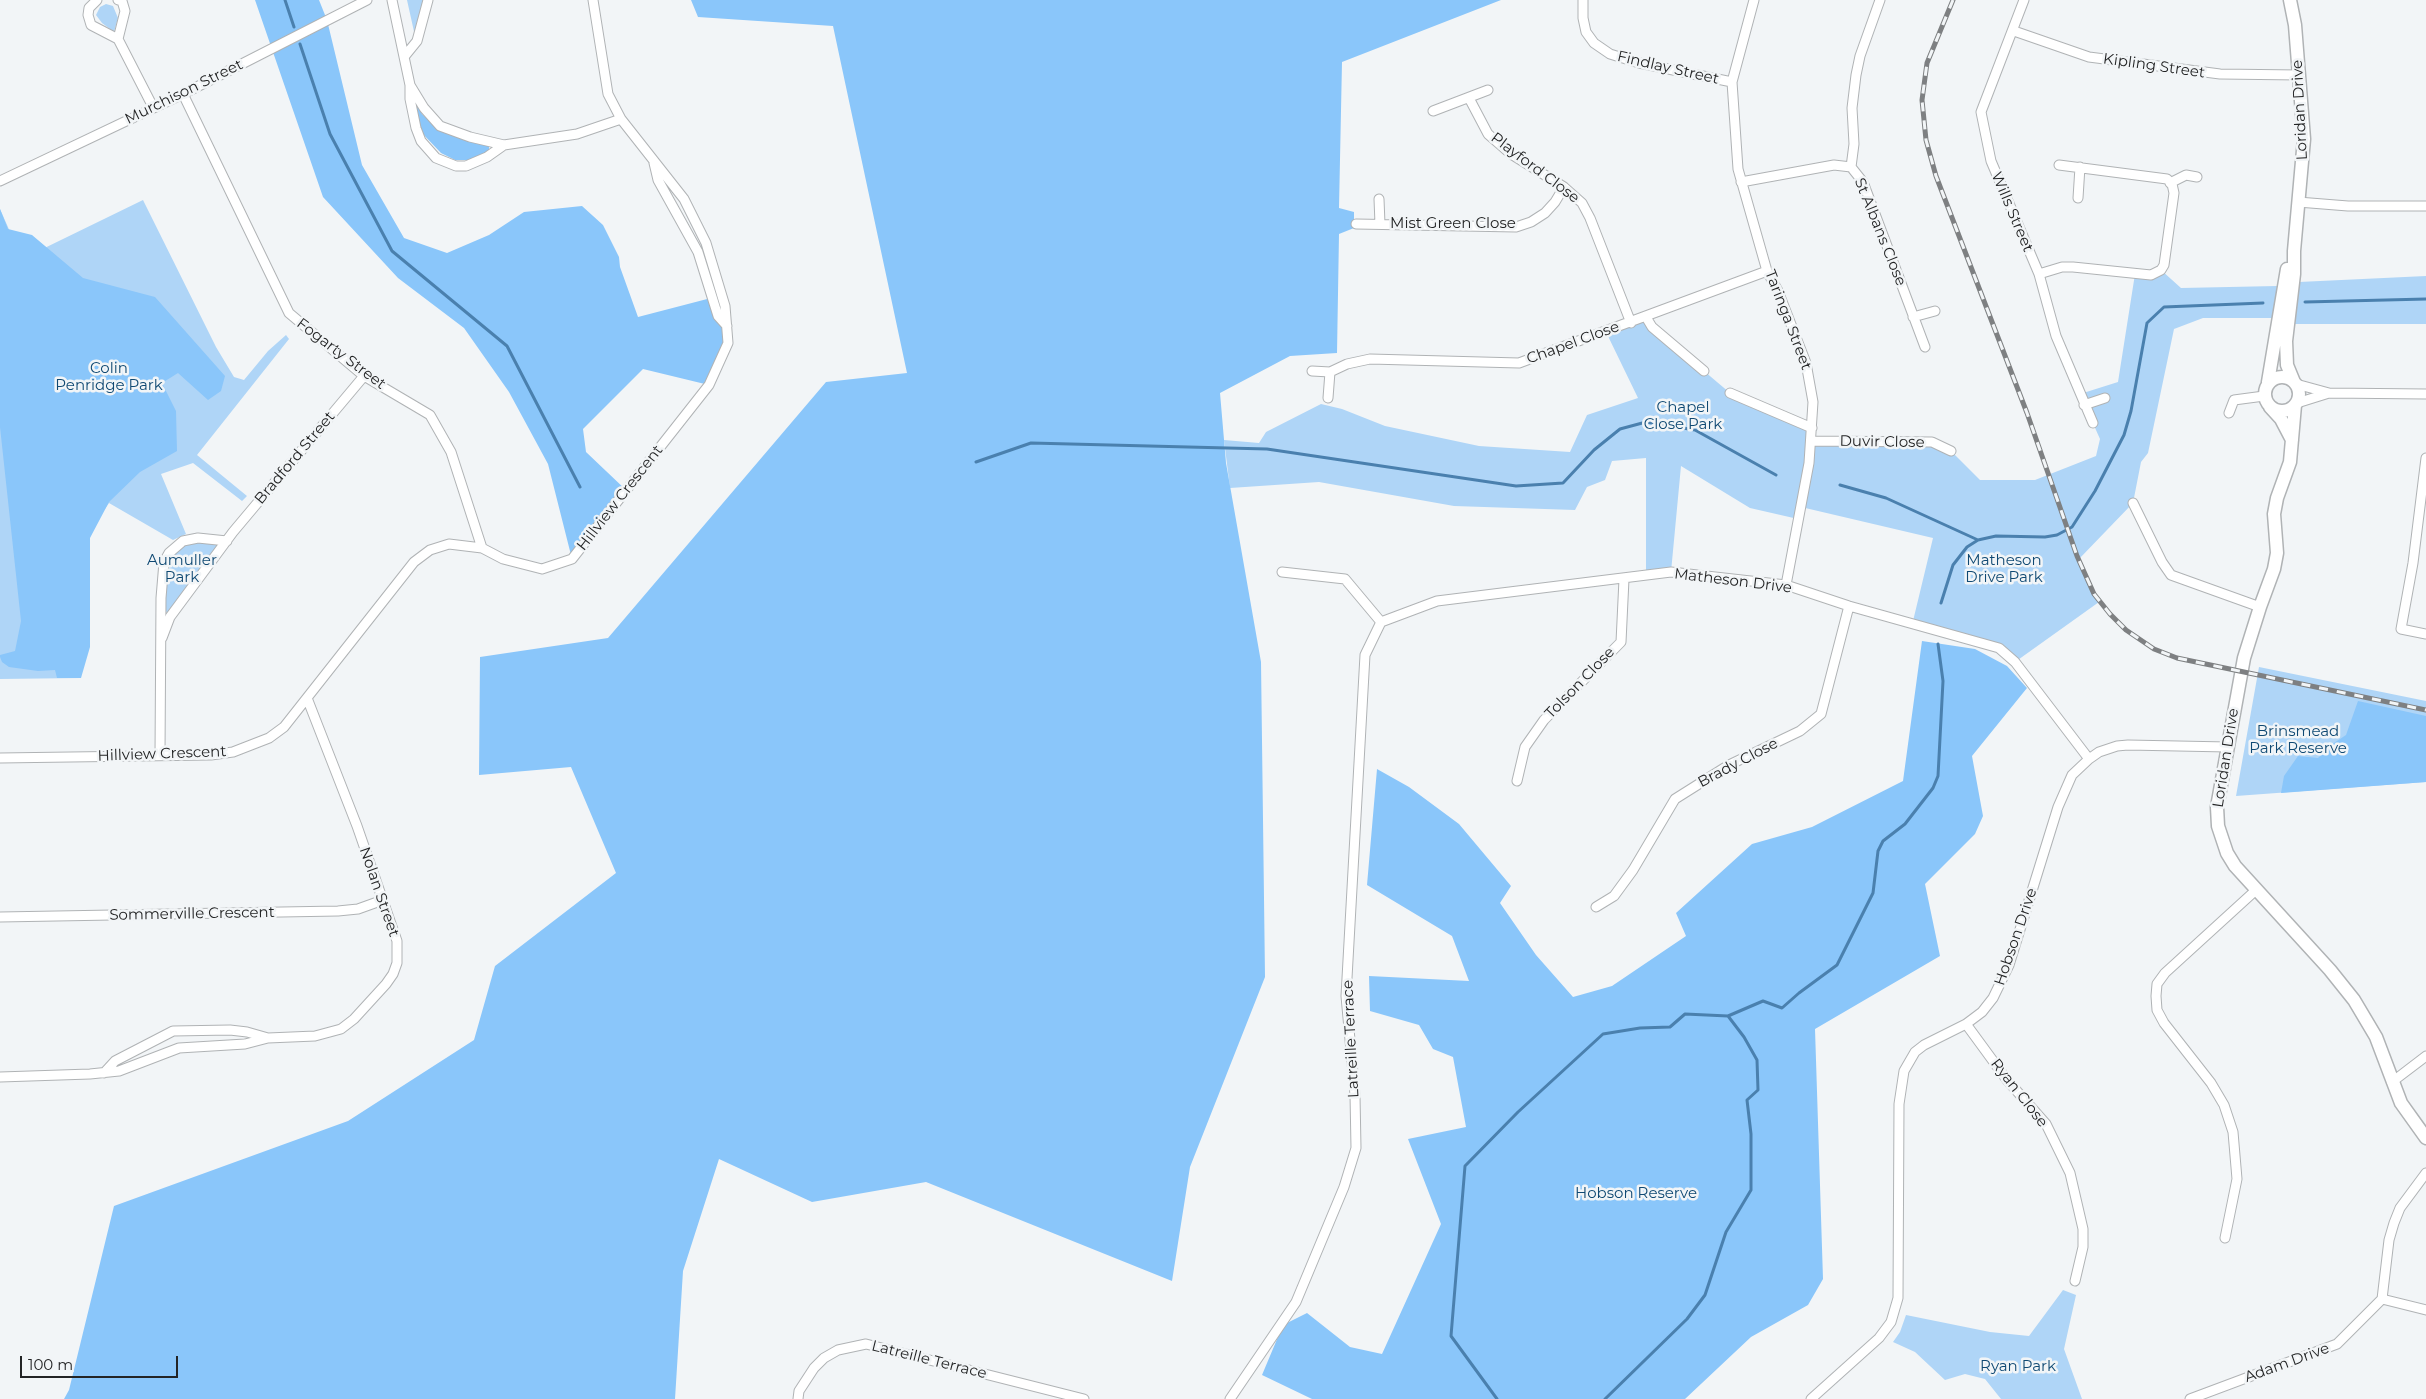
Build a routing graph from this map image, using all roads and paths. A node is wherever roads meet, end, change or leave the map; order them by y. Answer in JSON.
{"nodes":[{"id":1,"x":98,"y":0,"type":"edge"},
{"id":2,"x":118,"y":0,"type":"edge"},
{"id":3,"x":367,"y":0,"type":"edge"},
{"id":4,"x":392,"y":0,"type":"edge"},
{"id":5,"x":428,"y":0,"type":"edge"},
{"id":6,"x":593,"y":0,"type":"edge"},
{"id":7,"x":1583,"y":0,"type":"edge"},
{"id":8,"x":1754,"y":0,"type":"edge"},
{"id":9,"x":1880,"y":0,"type":"edge"},
{"id":10,"x":2024,"y":0,"type":"edge"},
{"id":11,"x":2290,"y":0,"type":"edge"},
{"id":12,"x":2014,"y":31,"type":"junction"},
{"id":13,"x":118,"y":39,"type":"junction"},
{"id":14,"x":404,"y":57,"type":"junction"},
{"id":15,"x":2299,"y":75,"type":"junction"},
{"id":16,"x":1732,"y":82,"type":"junction"},
{"id":17,"x":410,"y":85,"type":"junction"},
{"id":18,"x":1488,"y":90,"type":"dead end"},
{"id":19,"x":183,"y":94,"type":"junction"},
{"id":20,"x":1469,"y":98,"type":"junction"},
{"id":21,"x":153,"y":108,"type":"junction"},
{"id":22,"x":1433,"y":111,"type":"dead end"},
{"id":23,"x":621,"y":119,"type":"junction"},
{"id":24,"x":504,"y":145,"type":"junction"},
{"id":25,"x":654,"y":161,"type":"junction"},
{"id":26,"x":2059,"y":165,"type":"dead end"},
{"id":27,"x":1851,"y":167,"type":"junction"},
{"id":28,"x":2080,"y":167,"type":"junction"},
{"id":29,"x":2197,"y":177,"type":"dead end"},
{"id":30,"x":0,"y":181,"type":"edge"},
{"id":31,"x":1741,"y":182,"type":"junction"},
{"id":32,"x":2170,"y":183,"type":"junction"},
{"id":33,"x":1564,"y":187,"type":"junction"},
{"id":34,"x":2078,"y":198,"type":"dead end"},
{"id":35,"x":1379,"y":199,"type":"dead end"},
{"id":36,"x":2298,"y":202,"type":"junction"},
{"id":37,"x":2426,"y":206,"type":"edge"},
{"id":38,"x":1356,"y":224,"type":"dead end"},
{"id":39,"x":1380,"y":224,"type":"junction"},
{"id":40,"x":2294,"y":250,"type":"junction"},
{"id":41,"x":1767,"y":271,"type":"junction"},
{"id":42,"x":2039,"y":274,"type":"junction"},
{"id":43,"x":1935,"y":311,"type":"dead end"},
{"id":44,"x":1646,"y":317,"type":"junction"},
{"id":45,"x":1913,"y":317,"type":"junction"},
{"id":46,"x":1631,"y":323,"type":"junction"},
{"id":47,"x":727,"y":326,"type":"junction"},
{"id":48,"x":1925,"y":346,"type":"dead end"},
{"id":49,"x":1312,"y":371,"type":"dead end"},
{"id":50,"x":1704,"y":371,"type":"dead end"},
{"id":51,"x":1330,"y":372,"type":"junction"},
{"id":52,"x":364,"y":376,"type":"junction"},
{"id":53,"x":2268,"y":382,"type":"junction"},
{"id":54,"x":2295,"y":383,"type":"junction"},
{"id":55,"x":1730,"y":393,"type":"dead end"},
{"id":56,"x":2329,"y":393,"type":"junction"},
{"id":57,"x":2426,"y":394,"type":"edge"},
{"id":58,"x":1328,"y":398,"type":"dead end"},
{"id":59,"x":2105,"y":398,"type":"dead end"},
{"id":60,"x":2267,"y":401,"type":"junction"},
{"id":61,"x":2296,"y":404,"type":"junction"},
{"id":62,"x":2084,"y":405,"type":"junction"},
{"id":63,"x":2229,"y":413,"type":"dead end"},
{"id":64,"x":2092,"y":423,"type":"dead end"},
{"id":65,"x":1812,"y":428,"type":"junction"},
{"id":66,"x":2292,"y":440,"type":"junction"},
{"id":67,"x":1812,"y":441,"type":"junction"},
{"id":68,"x":1951,"y":451,"type":"dead end"},
{"id":69,"x":2426,"y":458,"type":"edge"},
{"id":70,"x":2133,"y":503,"type":"dead end"},
{"id":71,"x":226,"y":542,"type":"junction"},
{"id":72,"x":482,"y":548,"type":"junction"},
{"id":73,"x":1282,"y":572,"type":"dead end"},
{"id":74,"x":1624,"y":580,"type":"junction"},
{"id":75,"x":1786,"y":585,"type":"junction"},
{"id":76,"x":1849,"y":606,"type":"junction"},
{"id":77,"x":2260,"y":607,"type":"junction"},
{"id":78,"x":1381,"y":622,"type":"junction"},
{"id":79,"x":2426,"y":634,"type":"edge"},
{"id":80,"x":162,"y":638,"type":"junction"},
{"id":81,"x":307,"y":698,"type":"junction"},
{"id":82,"x":2228,"y":747,"type":"junction"},
{"id":83,"x":160,"y":755,"type":"junction"},
{"id":84,"x":0,"y":758,"type":"edge"},
{"id":85,"x":2089,"y":759,"type":"junction"},
{"id":86,"x":1518,"y":781,"type":"dead end"},
{"id":87,"x":2256,"y":890,"type":"junction"},
{"id":88,"x":383,"y":900,"type":"junction"},
{"id":89,"x":1596,"y":907,"type":"dead end"},
{"id":90,"x":0,"y":917,"type":"edge"},
{"id":91,"x":1966,"y":1024,"type":"junction"},
{"id":92,"x":268,"y":1038,"type":"junction"},
{"id":93,"x":2426,"y":1056,"type":"edge"},
{"id":94,"x":104,"y":1073,"type":"junction"},
{"id":95,"x":0,"y":1077,"type":"edge"},
{"id":96,"x":2392,"y":1082,"type":"junction"},
{"id":97,"x":2426,"y":1138,"type":"edge"},
{"id":98,"x":2426,"y":1173,"type":"edge"},
{"id":99,"x":2225,"y":1238,"type":"dead end"},
{"id":100,"x":2075,"y":1281,"type":"dead end"},
{"id":101,"x":2382,"y":1299,"type":"junction"},
{"id":102,"x":2426,"y":1310,"type":"edge"},
{"id":103,"x":798,"y":1399,"type":"edge"},
{"id":104,"x":1084,"y":1399,"type":"edge"},
{"id":105,"x":1230,"y":1399,"type":"edge"},
{"id":106,"x":1811,"y":1399,"type":"edge"},
{"id":107,"x":2190,"y":1399,"type":"edge"}],
"edges":[{"from":1,"to":13,"type":"street"},
{"from":2,"to":13,"type":"street"},
{"from":3,"to":19,"type":"street","name":"Murchison Street"},
{"from":4,"to":14,"type":"street"},
{"from":5,"to":14,"type":"street"},
{"from":6,"to":23,"type":"street","name":"Hillview Crescent"},
{"from":7,"to":16,"type":"street","name":"Findlay Street"},
{"from":8,"to":16,"type":"street","name":"Taringa Street"},
{"from":9,"to":27,"type":"street","name":"St Albans Close"},
{"from":10,"to":12,"type":"street","name":"Wills Street"},
{"from":11,"to":15,"type":"street","name":"Loridan Drive"},
{"from":12,"to":15,"type":"street","name":"Kipling Street"},
{"from":12,"to":42,"type":"street","name":"Wills Street"},
{"from":13,"to":21,"type":"street"},
{"from":14,"to":17,"type":"street"},
{"from":15,"to":36,"type":"street","name":"Loridan Drive"},
{"from":16,"to":31,"type":"street","name":"Taringa Street"},
{"from":17,"to":24,"type":"street"},
{"from":17,"to":24,"type":"street"},
{"from":18,"to":20,"type":"street"},
{"from":19,"to":21,"type":"street","name":"Murchison Street"},
{"from":19,"to":52,"type":"street","name":"Fogarty Street"},
{"from":20,"to":22,"type":"street"},
{"from":20,"to":33,"type":"street","name":"Playford Close"},
{"from":21,"to":30,"type":"street","name":"Murchison Street"},
{"from":23,"to":24,"type":"street"},
{"from":23,"to":25,"type":"street","name":"Hillview Crescent"},
{"from":25,"to":47,"type":"street"},
{"from":25,"to":47,"type":"street","name":"Hillview Crescent"},
{"from":26,"to":28,"type":"street"},
{"from":27,"to":31,"type":"street"},
{"from":27,"to":45,"type":"street","name":"St Albans Close"},
{"from":28,"to":32,"type":"street"},
{"from":28,"to":34,"type":"street"},
{"from":29,"to":32,"type":"street"},
{"from":31,"to":41,"type":"street","name":"Taringa Street"},
{"from":32,"to":42,"type":"street"},
{"from":33,"to":39,"type":"street","name":"Mist Green Close"},
{"from":33,"to":46,"type":"street","name":"Playford Close"},
{"from":35,"to":39,"type":"street"},
{"from":36,"to":37,"type":"street"},
{"from":36,"to":40,"type":"street","name":"Loridan Drive"},
{"from":38,"to":39,"type":"street","name":"Mist Green Close"},
{"from":40,"to":53,"type":"street","name":"Loridan Drive"},
{"from":40,"to":54,"type":"street","name":"Loridan Drive"},
{"from":41,"to":44,"type":"street","name":"Chapel Close"},
{"from":41,"to":65,"type":"street","name":"Taringa Street"},
{"from":42,"to":62,"type":"street","name":"Wills Street"},
{"from":43,"to":45,"type":"street"},
{"from":44,"to":46,"type":"street","name":"Chapel Close"},
{"from":44,"to":50,"type":"street"},
{"from":45,"to":48,"type":"street","name":"St Albans Close"},
{"from":46,"to":51,"type":"street","name":"Chapel Close"},
{"from":47,"to":72,"type":"street","name":"Hillview Crescent"},
{"from":49,"to":51,"type":"street","name":"Chapel Close"},
{"from":51,"to":58,"type":"street"},
{"from":52,"to":71,"type":"street","name":"Bradford Street"},
{"from":52,"to":72,"type":"street","name":"Fogarty Street"},
{"from":53,"to":54,"type":"street"},
{"from":53,"to":60,"type":"street"},
{"from":54,"to":56,"type":"street"},
{"from":54,"to":61,"type":"street"},
{"from":55,"to":65,"type":"street"},
{"from":56,"to":57,"type":"street"},
{"from":56,"to":61,"type":"street"},
{"from":59,"to":62,"type":"street"},
{"from":60,"to":61,"type":"street"},
{"from":60,"to":63,"type":"street"},
{"from":60,"to":66,"type":"street"},
{"from":61,"to":66,"type":"street","name":"Loridan Drive"},
{"from":62,"to":64,"type":"street","name":"Wills Street"},
{"from":65,"to":67,"type":"street","name":"Taringa Street"},
{"from":66,"to":77,"type":"street","name":"Loridan Drive"},
{"from":67,"to":68,"type":"street","name":"Duvir Close"},
{"from":67,"to":75,"type":"street","name":"Taringa Street"},
{"from":69,"to":79,"type":"street"},
{"from":70,"to":77,"type":"street"},
{"from":71,"to":80,"type":"street","name":"Bradford Street"},
{"from":71,"to":80,"type":"street","name":"Bradford Street"},
{"from":72,"to":81,"type":"street","name":"Hillview Crescent"},
{"from":73,"to":78,"type":"street"},
{"from":74,"to":75,"type":"street","name":"Matheson Drive"},
{"from":74,"to":78,"type":"street","name":"Matheson Drive"},
{"from":74,"to":86,"type":"street","name":"Tolson Close"},
{"from":75,"to":76,"type":"street","name":"Matheson Drive"},
{"from":76,"to":85,"type":"street","name":"Matheson Drive"},
{"from":76,"to":89,"type":"street","name":"Brady Close"},
{"from":77,"to":82,"type":"street","name":"Loridan Drive"},
{"from":78,"to":105,"type":"street","name":"Latreille Terrace"},
{"from":80,"to":83,"type":"street","name":"Bradford Street"},
{"from":81,"to":83,"type":"street","name":"Hillview Crescent"},
{"from":81,"to":88,"type":"street","name":"Nolan Street"},
{"from":82,"to":85,"type":"street","name":"Hobson Drive"},
{"from":82,"to":87,"type":"street","name":"Loridan Drive"},
{"from":83,"to":84,"type":"street","name":"Hillview Crescent"},
{"from":85,"to":91,"type":"street","name":"Hobson Drive"},
{"from":87,"to":96,"type":"street","name":"Loridan Drive"},
{"from":87,"to":99,"type":"street"},
{"from":88,"to":90,"type":"street","name":"Sommerville Crescent"},
{"from":88,"to":92,"type":"street","name":"Nolan Street"},
{"from":91,"to":100,"type":"street","name":"Ryan Close"},
{"from":91,"to":106,"type":"street","name":"Hobson Drive"},
{"from":92,"to":94,"type":"street","name":"Nolan Street"},
{"from":92,"to":94,"type":"street","name":"Nolan Street"},
{"from":93,"to":96,"type":"street"},
{"from":94,"to":95,"type":"street","name":"Nolan Street"},
{"from":96,"to":97,"type":"street","name":"Loridan Drive"},
{"from":98,"to":101,"type":"street"},
{"from":101,"to":102,"type":"street"},
{"from":101,"to":107,"type":"street","name":"Adam Drive"},
{"from":103,"to":104,"type":"street","name":"Latreille Terrace"}]}
